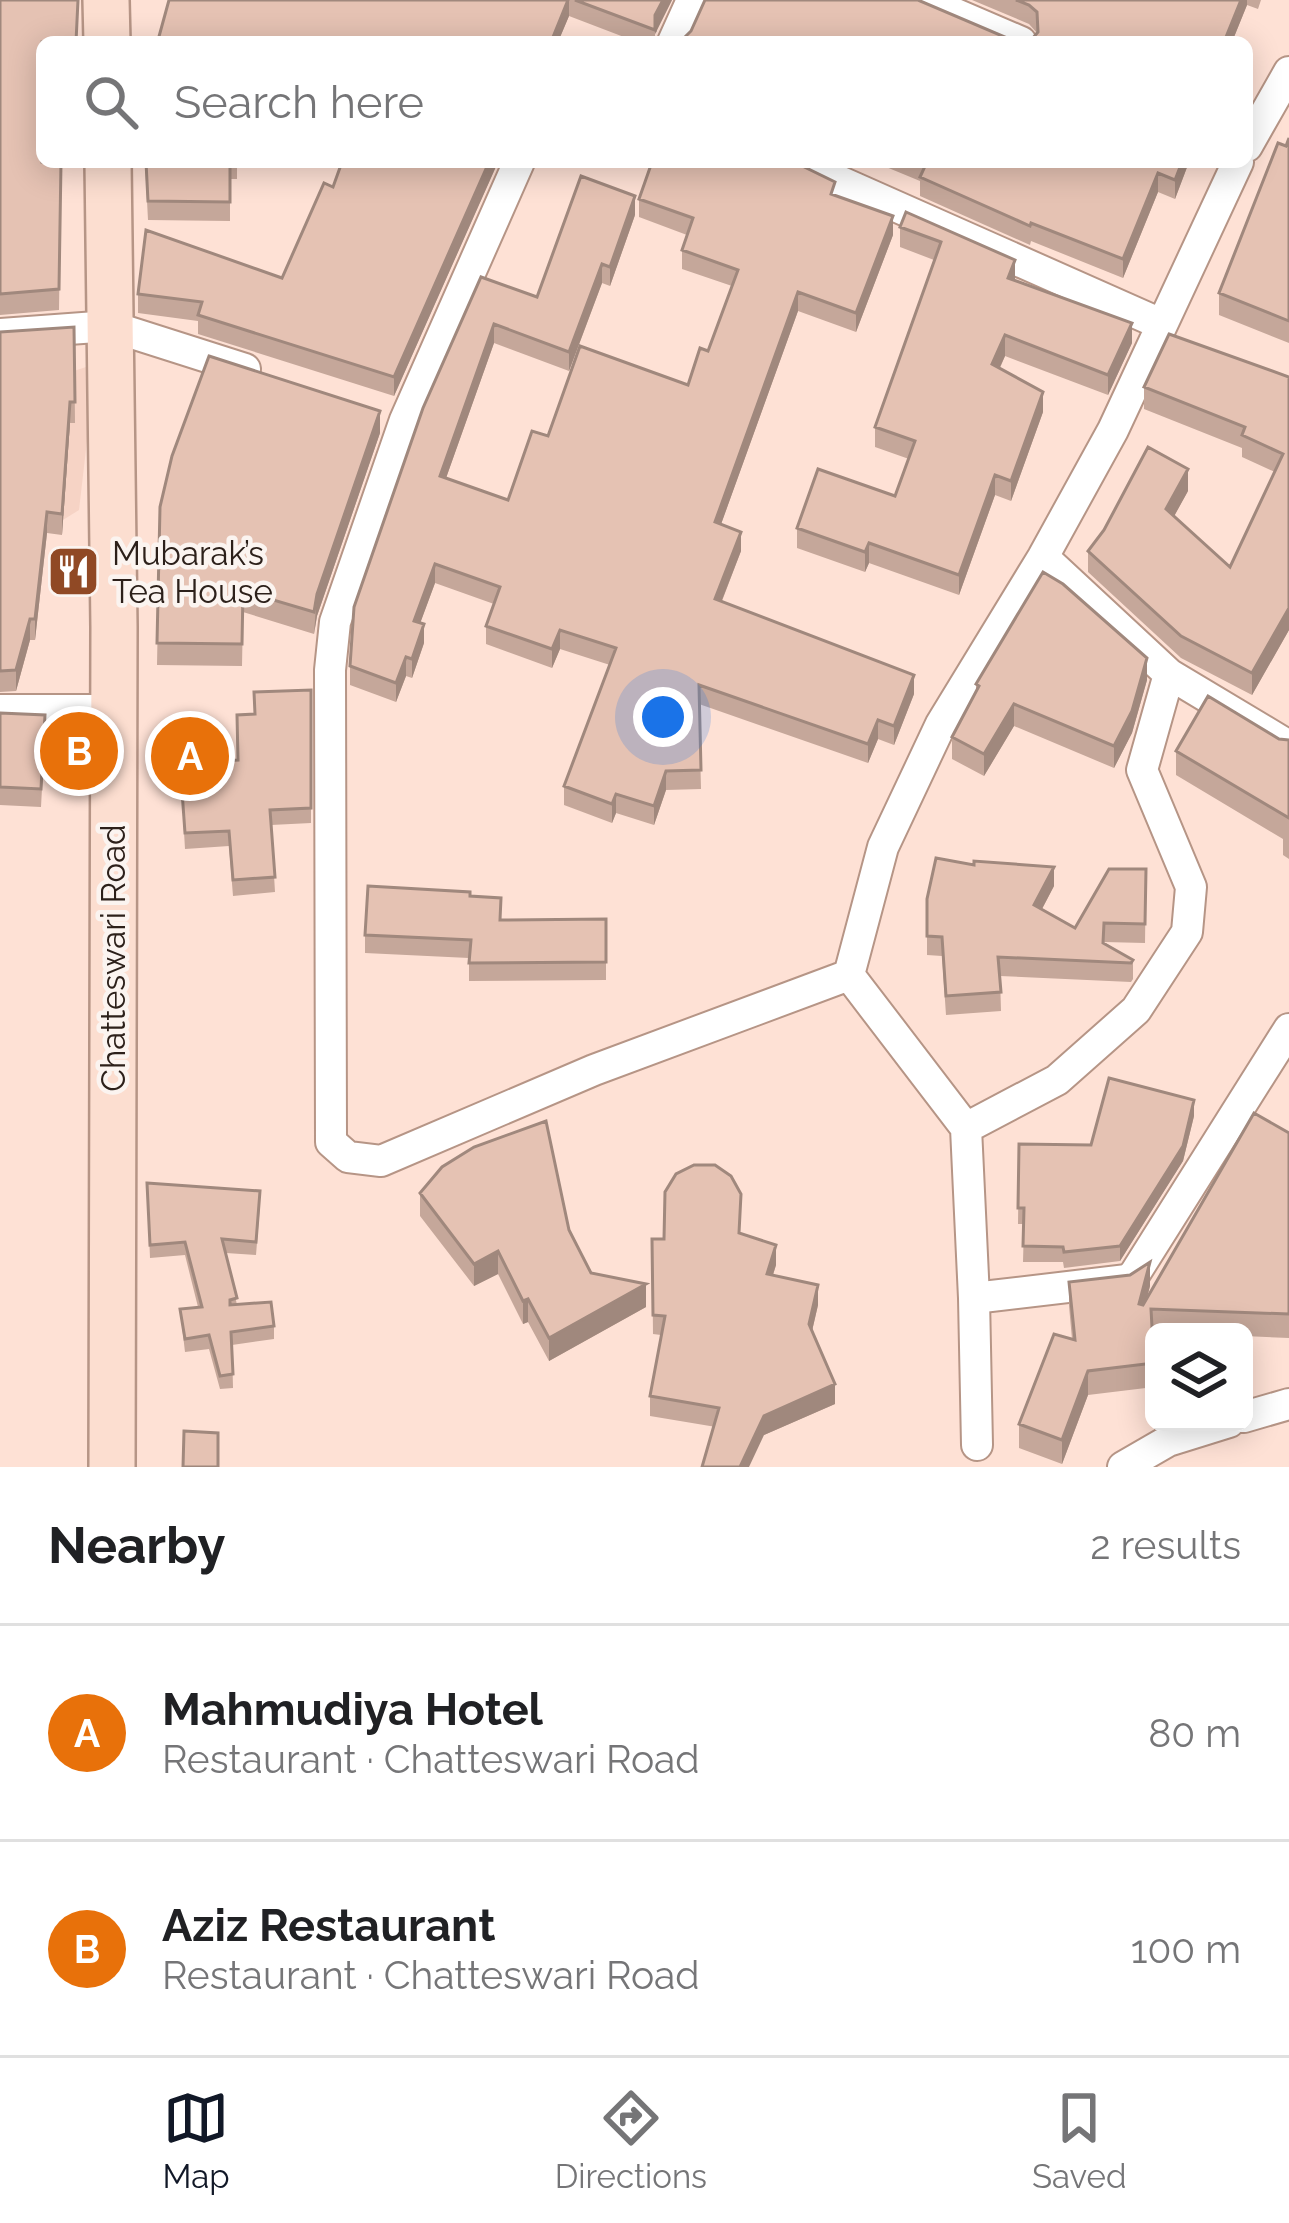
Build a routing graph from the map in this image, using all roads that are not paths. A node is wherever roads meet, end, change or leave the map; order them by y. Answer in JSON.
{"nodes":[{"id":1,"x":106,"y":0,"type":"edge"},
{"id":2,"x":692,"y":0,"type":"edge"},
{"id":3,"x":923,"y":0,"type":"edge"},
{"id":4,"x":107,"y":36,"type":"edge"},
{"id":5,"x":676,"y":36,"type":"edge"},
{"id":6,"x":1008,"y":36,"type":"edge"},
{"id":7,"x":1289,"y":72,"type":"edge"},
{"id":8,"x":1253,"y":135,"type":"edge"},
{"id":9,"x":108,"y":168,"type":"edge"},
{"id":10,"x":516,"y":168,"type":"edge"},
{"id":11,"x":810,"y":168,"type":"edge"},
{"id":12,"x":1236,"y":168,"type":"edge"},
{"id":13,"x":1161,"y":324,"type":"junction"},
{"id":14,"x":110,"y":326,"type":"junction"},
{"id":15,"x":0,"y":334,"type":"edge"},
{"id":16,"x":269,"y":377,"type":"edge"},
{"id":17,"x":1043,"y":557,"type":"junction"},
{"id":18,"x":1169,"y":674,"type":"junction"},
{"id":19,"x":0,"y":710,"type":"edge"},
{"id":20,"x":114,"y":710,"type":"junction"},
{"id":21,"x":1289,"y":746,"type":"edge"},
{"id":22,"x":849,"y":975,"type":"junction"},
{"id":23,"x":1289,"y":1029,"type":"edge"},
{"id":24,"x":966,"y":1128,"type":"junction"},
{"id":25,"x":974,"y":1298,"type":"junction"},
{"id":26,"x":1289,"y":1403,"type":"edge"},
{"id":27,"x":1253,"y":1415,"type":"edge"},
{"id":28,"x":1200,"y":1431,"type":"edge"},
{"id":29,"x":977,"y":1445,"type":"dead end"},
{"id":30,"x":112,"y":1467,"type":"edge"},
{"id":31,"x":1123,"y":1467,"type":"edge"}],
"edges":[{"from":1,"to":4,"type":"main road"},
{"from":2,"to":5,"type":"street"},
{"from":3,"to":6,"type":"street"},
{"from":7,"to":8,"type":"street"},
{"from":9,"to":14,"type":"main road","name":"Chatteswari Road"},
{"from":10,"to":22,"type":"street"},
{"from":11,"to":13,"type":"street"},
{"from":12,"to":13,"type":"street"},
{"from":13,"to":17,"type":"street"},
{"from":14,"to":15,"type":"street"},
{"from":14,"to":16,"type":"street"},
{"from":14,"to":20,"type":"main road","name":"Chatteswari Road"},
{"from":17,"to":18,"type":"street"},
{"from":17,"to":22,"type":"street"},
{"from":18,"to":21,"type":"street"},
{"from":18,"to":24,"type":"street"},
{"from":19,"to":20,"type":"street"},
{"from":20,"to":30,"type":"main road","name":"Chatteswari Road"},
{"from":22,"to":24,"type":"street"},
{"from":23,"to":25,"type":"street"},
{"from":24,"to":25,"type":"street"},
{"from":25,"to":29,"type":"street"},
{"from":26,"to":27,"type":"street"},
{"from":28,"to":31,"type":"street"}]}
